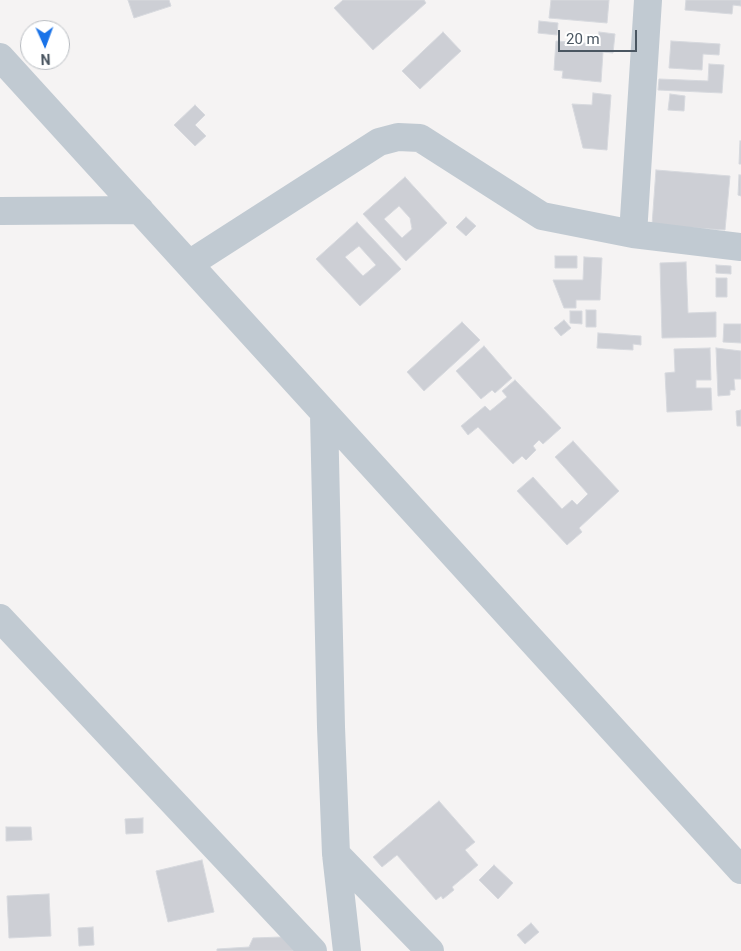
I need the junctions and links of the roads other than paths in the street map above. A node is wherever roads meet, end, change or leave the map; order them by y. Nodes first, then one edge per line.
1 (648, 0) edge
2 (0, 57) edge
3 (140, 210) junction
4 (0, 211) edge
5 (633, 234) junction
6 (741, 247) edge
7 (189, 264) junction
8 (324, 414) junction
9 (0, 618) edge
10 (336, 854) junction
11 (741, 870) edge
12 (313, 951) edge
13 (347, 951) edge
14 (430, 951) edge

1 - 5 street
2 - 3 street
3 - 4 street
3 - 7 street
5 - 6 street
5 - 7 street
7 - 8 street
8 - 10 street
8 - 11 street
9 - 12 street
10 - 13 street
10 - 14 street

